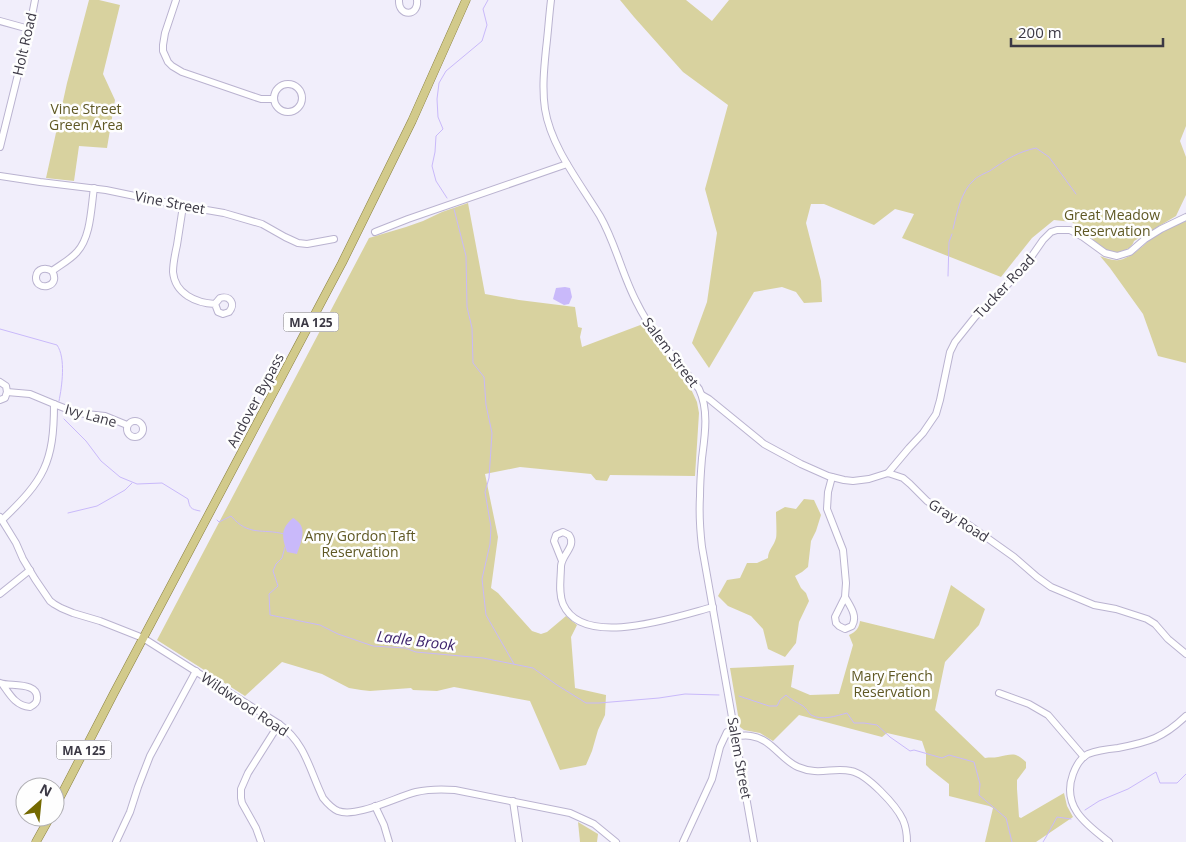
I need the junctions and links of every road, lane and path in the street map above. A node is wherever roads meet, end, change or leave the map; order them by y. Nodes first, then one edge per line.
1 (35, 0) edge
2 (176, 0) edge
3 (399, 0) edge
4 (417, 0) edge
5 (466, 0) edge
6 (551, 0) edge
7 (0, 22) edge
8 (29, 29) junction
9 (274, 99) junction
10 (0, 146) edge
11 (567, 164) junction
12 (0, 176) edge
13 (94, 188) junction
14 (183, 206) junction
15 (1186, 216) edge
16 (375, 232) dead end
17 (334, 239) dead end
18 (52, 271) dead end
19 (215, 304) dead end
20 (0, 382) edge
21 (8, 392) junction
22 (702, 395) junction
23 (0, 400) edge
24 (54, 404) junction
25 (127, 425) dead end
26 (888, 474) junction
27 (832, 478) junction
28 (1, 519) edge
29 (562, 560) dead end
30 (30, 570) junction
31 (0, 594) edge
32 (845, 597) junction
33 (713, 607) junction
34 (143, 638) junction
35 (1186, 654) edge
36 (196, 671) junction
37 (2, 684) edge
38 (999, 693) dead end
39 (1186, 716) edge
40 (278, 724) junction
41 (736, 734) junction
42 (1084, 757) junction
43 (65, 788) edge
44 (513, 801) junction
45 (376, 806) junction
46 (44, 827) edge
47 (36, 842) edge
48 (116, 842) edge
49 (261, 842) edge
50 (389, 842) edge
51 (519, 842) edge
52 (616, 842) edge
53 (683, 842) edge
54 (754, 842) edge
55 (907, 842) edge
56 (1109, 842) edge

1 - 8 street, Holt Road
2 - 9 street
3 - 4 street
5 - 34 main road, Andover Bypass / MA 125
6 - 11 street, Salem Street
7 - 8 street
8 - 10 street, Holt Road
9 - 9 street
11 - 16 street
11 - 22 street, Salem Street
12 - 13 street, Vine Street
13 - 14 street, Vine Street
13 - 18 street
14 - 17 street, Vine Street
14 - 19 street
15 - 26 street, Tucker Road
20 - 21 street
21 - 23 street
21 - 24 street, Ivy Lane
22 - 27 street
22 - 33 street, Salem Street
24 - 25 street, Ivy Lane
24 - 28 street, Ivy Lane
26 - 27 street
26 - 35 street, Gray Road
27 - 32 street
28 - 30 street, Wildwood Road
29 - 33 street
30 - 31 street
30 - 34 street, Wildwood Road
32 - 32 street
33 - 41 street, Salem Street
34 - 36 street, Wildwood Road
34 - 43 main road, Andover Bypass / MA 125
36 - 40 street, Wildwood Road
36 - 48 street
37 - 37 street
38 - 42 street
39 - 42 street
40 - 45 street, Wildwood Road
40 - 49 street
41 - 53 street
41 - 54 street, Salem Street
41 - 55 street
42 - 56 street
44 - 45 street, Wildwood Road
44 - 51 street
44 - 52 street, Wildwood Road
45 - 50 street
46 - 47 main road

